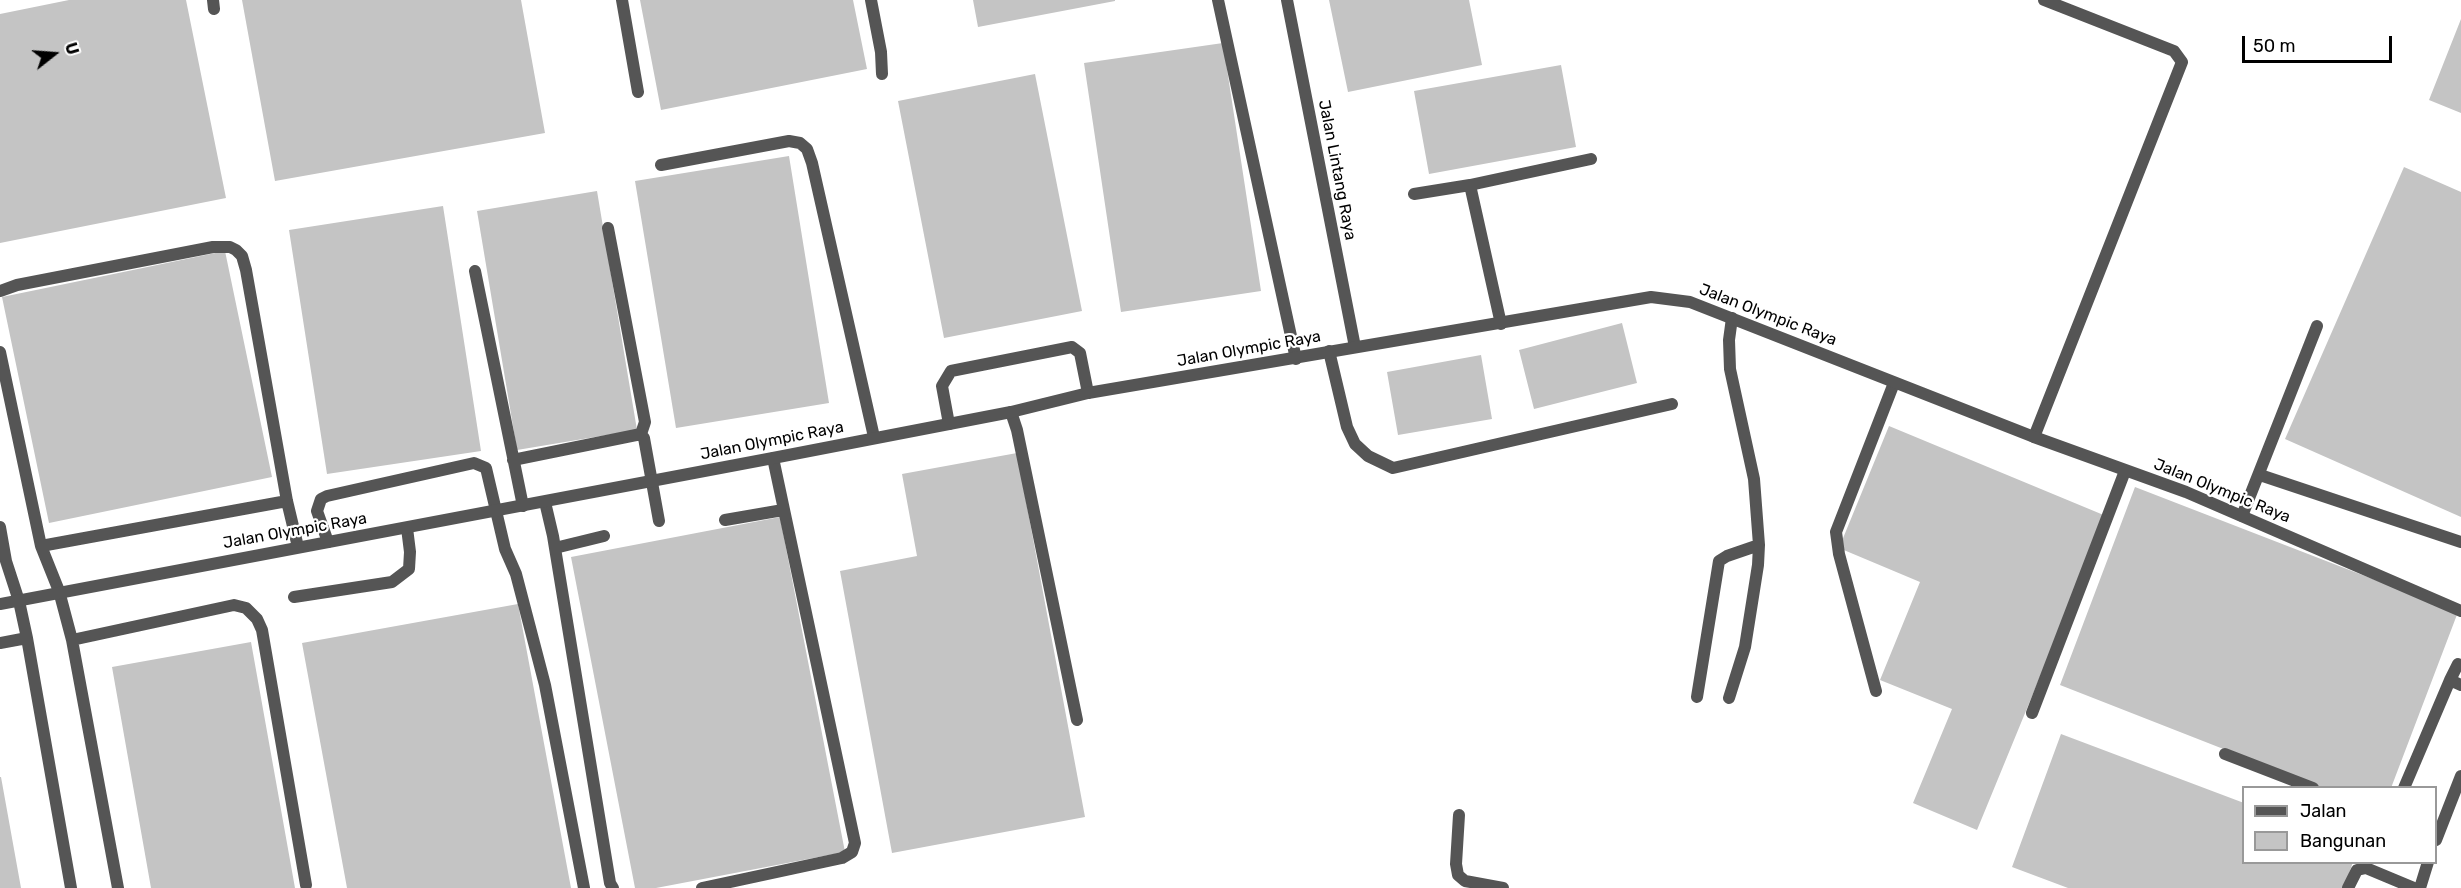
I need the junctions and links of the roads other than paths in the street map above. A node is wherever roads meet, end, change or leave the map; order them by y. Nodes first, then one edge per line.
1 (622, 0) edge
2 (871, 0) edge
3 (1218, 0) edge
4 (1287, 0) edge
5 (2044, 0) edge
6 (882, 74) dead end
7 (638, 92) dead end
8 (1592, 159) dead end
9 (661, 165) dead end
10 (1470, 185) junction
11 (1414, 194) dead end
12 (608, 228) dead end
13 (475, 272) dead end
14 (0, 291) edge
15 (1732, 318) junction
16 (1501, 324) junction
17 (2317, 326) dead end
18 (1355, 347) junction
19 (1329, 351) junction
20 (0, 352) edge
21 (1296, 359) junction
22 (1894, 383) junction
23 (1088, 393) junction
24 (1671, 404) dead end
25 (1011, 412) junction
26 (949, 424) junction
27 (641, 434) junction
28 (874, 437) junction
29 (2034, 437) junction
30 (773, 458) junction
31 (513, 460) junction
32 (2126, 471) junction
33 (2260, 475) junction
34 (651, 482) junction
35 (287, 501) junction
36 (545, 502) junction
37 (523, 506) junction
38 (783, 510) junction
39 (495, 512) junction
40 (2242, 516) junction
41 (725, 520) dead end
42 (659, 521) dead end
43 (0, 527) edge
44 (407, 528) junction
45 (604, 536) dead end
46 (328, 542) junction
47 (2461, 542) edge
48 (1759, 545) junction
49 (41, 546) junction
50 (298, 547) junction
51 (555, 548) junction
52 (3, 561) edge
53 (59, 591) junction
54 (294, 597) dead end
55 (19, 601) junction
56 (0, 604) edge
57 (2461, 611) edge
58 (27, 638) junction
59 (72, 640) junction
60 (0, 643) edge
61 (2458, 664) dead end
62 (2456, 682) edge
63 (1876, 691) dead end
64 (1697, 697) dead end
65 (1730, 698) dead end
66 (2032, 713) dead end
67 (1077, 720) dead end
68 (2225, 754) dead end
69 (2461, 776) edge
70 (2308, 786) edge
71 (2405, 786) edge
72 (1459, 815) dead end
73 (2437, 834) edge
74 (2427, 864) edge
75 (306, 885) dead end
76 (71, 888) edge
77 (118, 888) edge
78 (584, 888) edge
79 (613, 888) edge
80 (702, 888) edge
81 (1503, 888) edge
82 (2348, 888) edge
83 (2414, 888) edge
84 (2421, 888) edge

1 - 7 street
2 - 6 street
3 - 21 street
4 - 18 street, Jalan Lintang Raya
5 - 29 street
8 - 10 street
9 - 28 street
10 - 11 street
10 - 16 street
12 - 27 street
13 - 31 street
14 - 35 street
15 - 16 street, Jalan Olympic Raya
15 - 22 street, Jalan Olympic Raya
15 - 48 street
16 - 18 street, Jalan Olympic Raya
17 - 33 street
18 - 19 street, Jalan Olympic Raya
19 - 21 street, Jalan Olympic Raya
19 - 24 street
20 - 49 street
21 - 23 street, Jalan Olympic Raya
22 - 29 street, Jalan Olympic Raya
22 - 63 street
23 - 25 street, Jalan Olympic Raya
23 - 26 street
25 - 26 street, Jalan Olympic Raya
25 - 67 street
26 - 28 street, Jalan Olympic Raya
27 - 31 street
27 - 34 street
28 - 30 street, Jalan Olympic Raya
29 - 32 street, Jalan Olympic Raya
30 - 34 street, Jalan Olympic Raya
30 - 38 street
31 - 37 street
32 - 40 street, Jalan Olympic Raya
32 - 66 street
33 - 40 street
33 - 47 street
34 - 36 street, Jalan Olympic Raya
34 - 42 street
35 - 49 street
35 - 50 street
36 - 37 street, Jalan Olympic Raya
36 - 51 street
37 - 39 street, Jalan Olympic Raya
38 - 41 street
38 - 80 street
39 - 44 street, Jalan Olympic Raya
39 - 46 street
39 - 78 street
40 - 57 street, Jalan Olympic Raya
43 - 52 street
44 - 46 street, Jalan Olympic Raya
44 - 54 street
45 - 51 street
46 - 50 street, Jalan Olympic Raya
48 - 64 street
48 - 65 street
49 - 53 street
50 - 53 street, Jalan Olympic Raya
51 - 79 street
52 - 55 street
53 - 55 street, Jalan Olympic Raya
53 - 59 street
55 - 56 street, Jalan Olympic Raya
55 - 58 street
58 - 60 street
58 - 76 street
59 - 75 street
59 - 77 street
61 - 62 street
62 - 71 street
68 - 70 street
69 - 73 street
72 - 81 street
74 - 84 street
82 - 83 street

